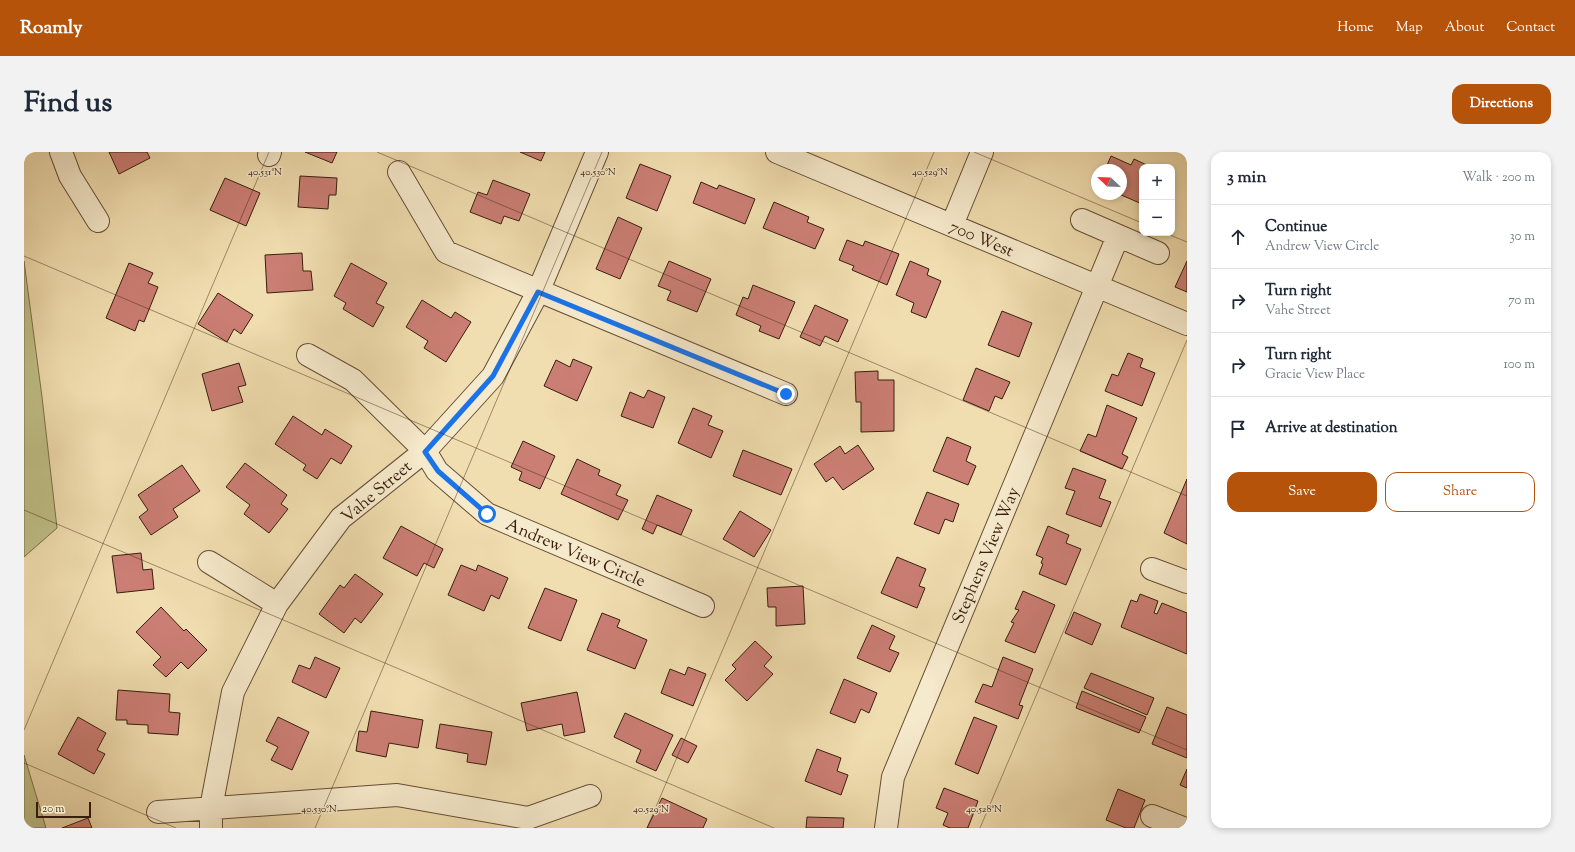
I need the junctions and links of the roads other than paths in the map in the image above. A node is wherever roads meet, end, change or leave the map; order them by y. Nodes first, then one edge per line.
1 (61, 152) edge
2 (597, 152) edge
3 (777, 152) edge
4 (982, 152) edge
5 (399, 172) dead end
6 (1082, 220) dead end
7 (98, 221) dead end
8 (952, 225) junction
9 (1118, 236) junction
10 (1158, 253) dead end
11 (1096, 286) junction
12 (538, 292) junction
13 (1187, 324) edge
14 (308, 356) dead end
15 (786, 394) dead end
16 (425, 452) junction
17 (208, 562) dead end
18 (1152, 568) dead end
19 (1187, 582) edge
20 (277, 604) junction
21 (703, 606) dead end
22 (590, 796) dead end
23 (158, 812) dead end
24 (1152, 816) dead end
25 (211, 818) edge
26 (886, 828) edge
27 (1183, 828) edge

1 - 7 street
2 - 12 street, Vahe Street
3 - 8 street, 700 West
4 - 8 street
5 - 12 street
6 - 9 street
8 - 11 street, 700 West
9 - 10 street
9 - 11 street, Stephens View Way
11 - 13 street, 700 West
11 - 26 street, Stephens View Way
12 - 15 street
12 - 16 street, Vahe Street
14 - 16 street, Andrew View Circle
16 - 20 street, Vahe Street
16 - 21 street, Andrew View Circle
17 - 20 street
18 - 19 street
20 - 25 street, Vahe Street
22 - 25 street
23 - 25 street
24 - 27 street

